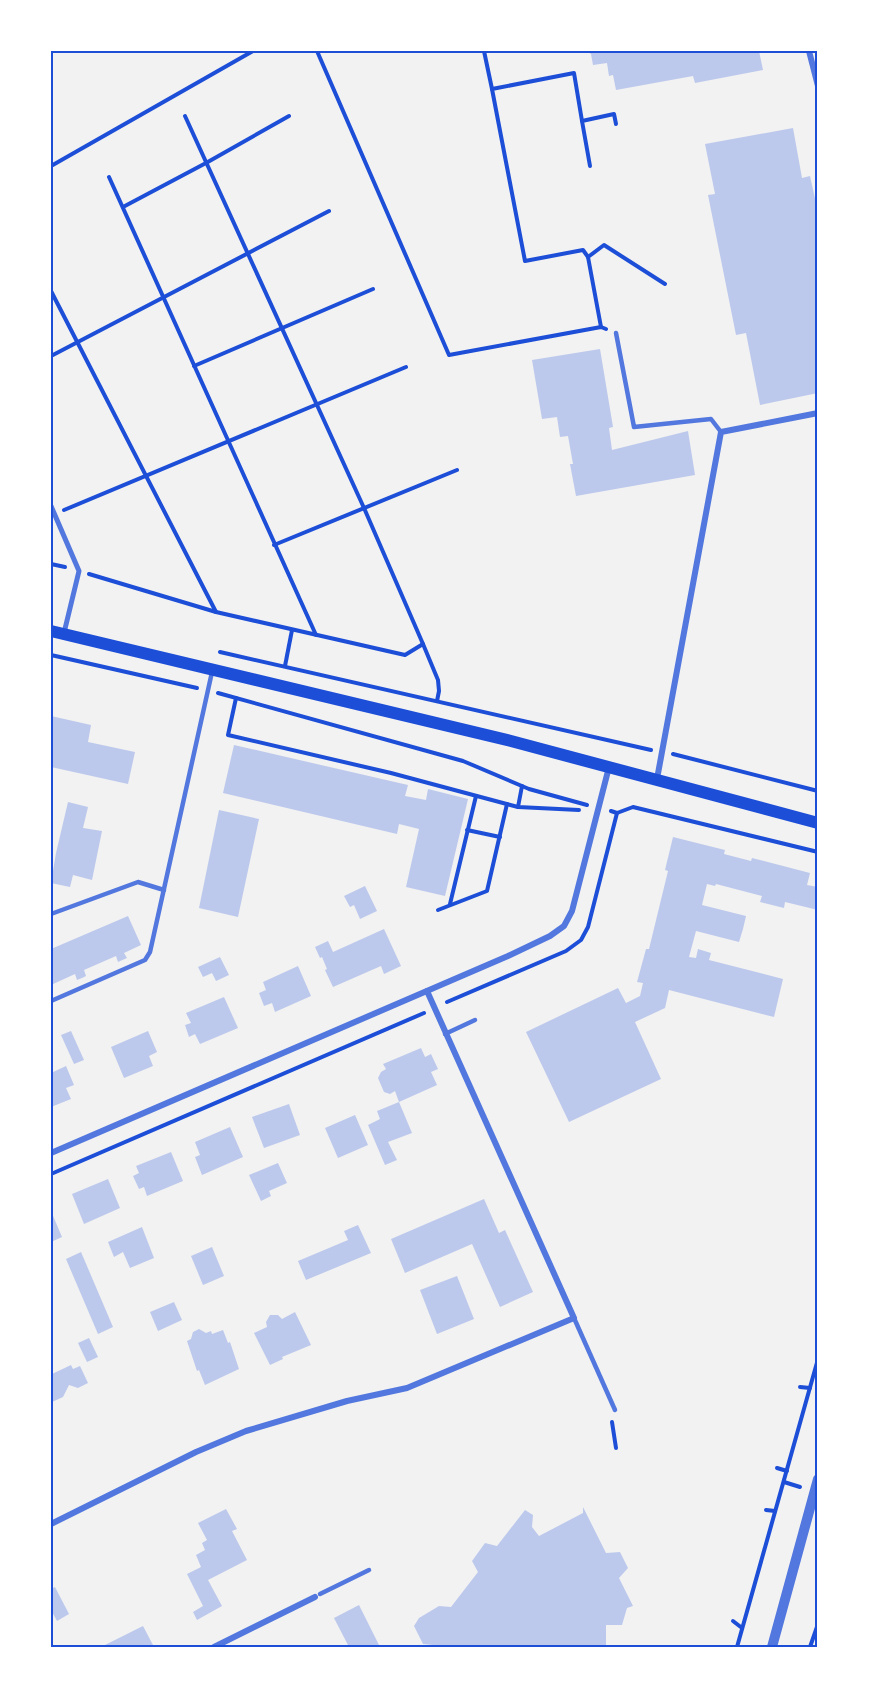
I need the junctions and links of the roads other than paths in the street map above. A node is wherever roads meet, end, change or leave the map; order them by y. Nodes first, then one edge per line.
1 (809, 51) edge
2 (818, 86) edge
3 (616, 333) road end
4 (818, 413) edge
5 (721, 432) junction
6 (51, 506) edge
7 (51, 631) edge
8 (64, 633) junction
9 (213, 669) junction
10 (609, 768) junction
11 (656, 781) junction
12 (818, 823) edge
13 (164, 890) junction
14 (51, 914) edge
15 (427, 991) junction
16 (51, 1002) edge
17 (475, 1020) dead end
18 (445, 1034) junction
19 (51, 1153) edge
20 (574, 1318) junction
21 (615, 1410) dead end
22 (818, 1479) edge
23 (51, 1524) edge
24 (369, 1570) dead end
25 (317, 1596) joint
26 (214, 1647) edge
27 (772, 1647) edge

1 - 2 street
3 - 5 lane
4 - 5 street
5 - 11 street
6 - 8 street
7 - 8 main road
8 - 9 main road
9 - 10 main road
9 - 13 lane
10 - 11 main road
10 - 15 street
11 - 12 main road
13 - 14 lane
13 - 16 lane
15 - 18 street
15 - 19 street
17 - 18 lane
18 - 20 street
20 - 21 lane
20 - 23 street
22 - 27 street
24 - 25 lane
25 - 26 street

